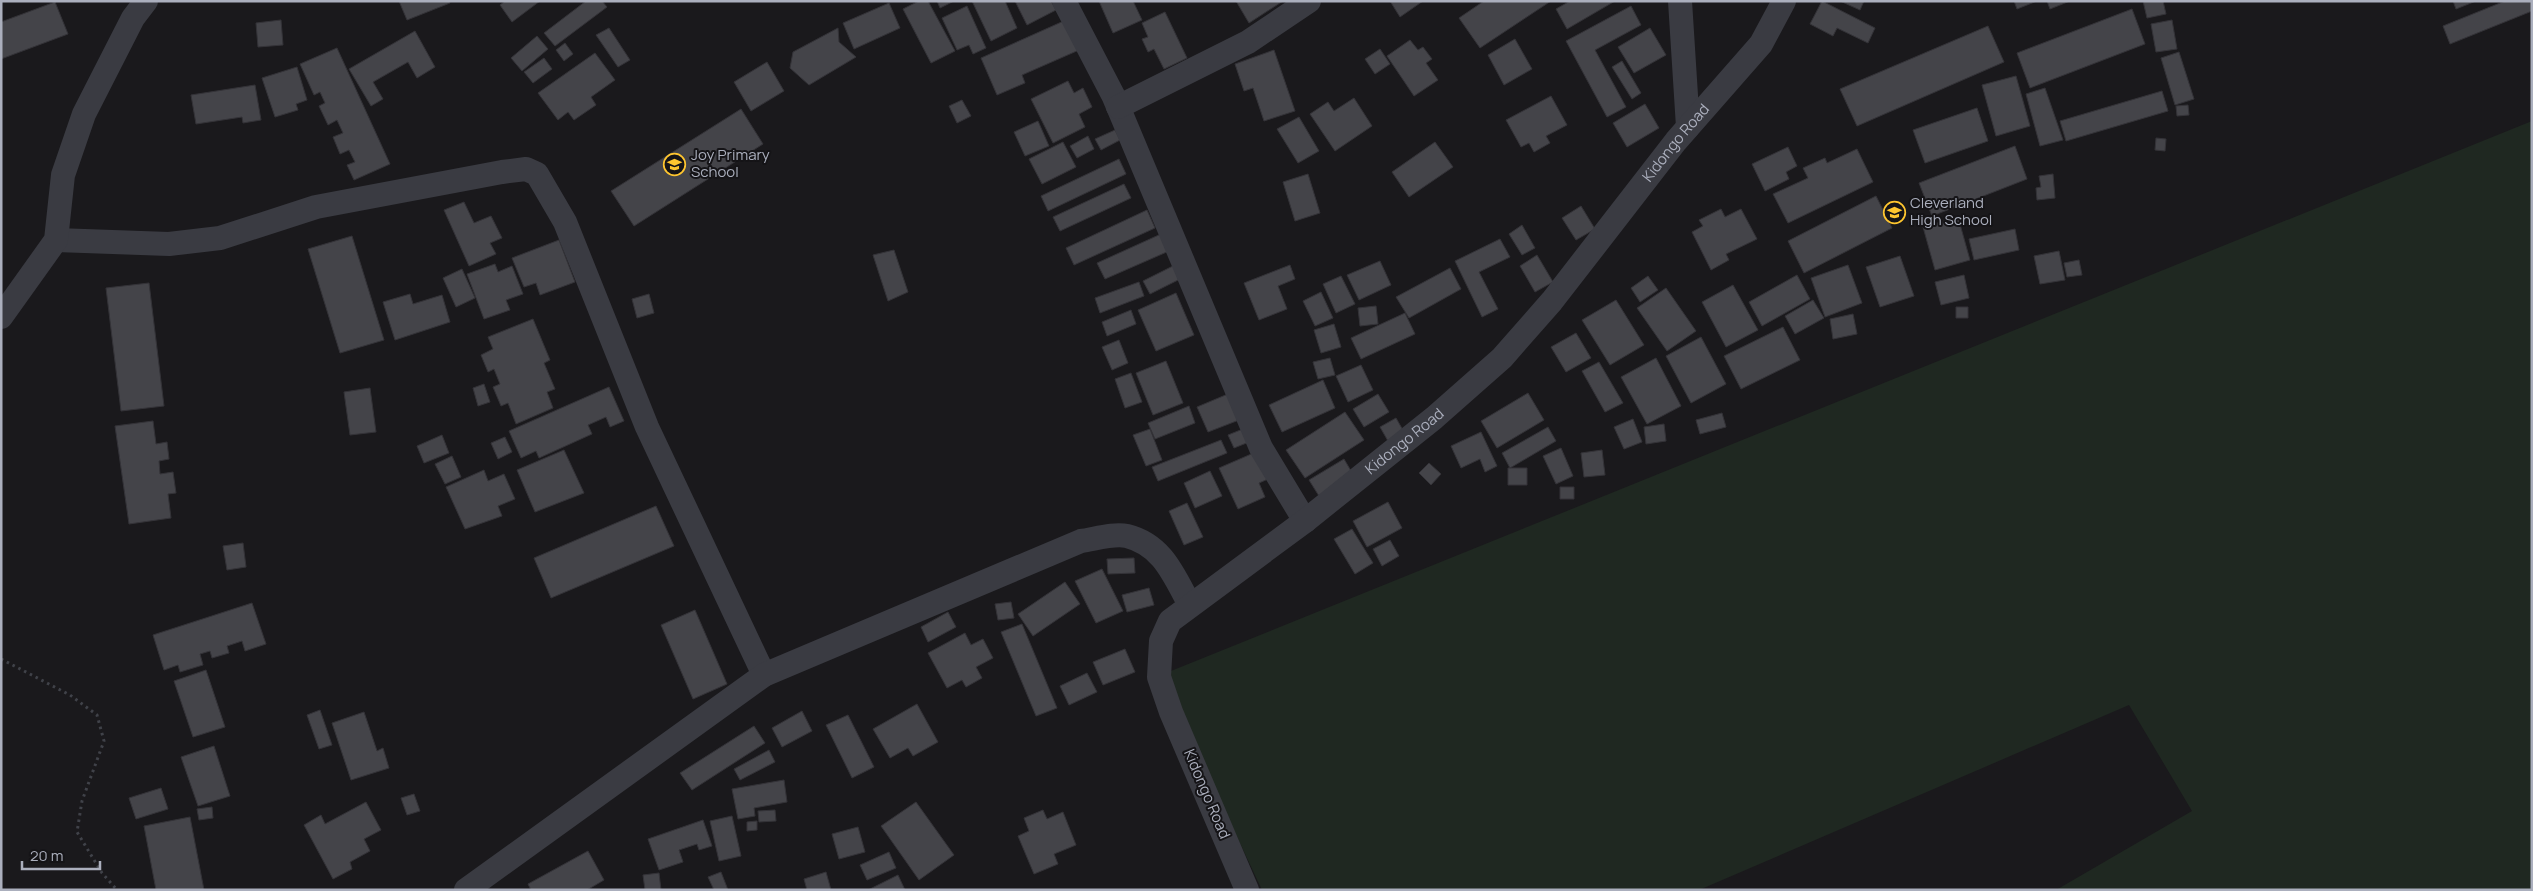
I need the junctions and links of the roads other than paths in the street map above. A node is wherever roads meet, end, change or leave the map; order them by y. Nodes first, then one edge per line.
1 (146, 1) edge
2 (1064, 1) edge
3 (1309, 1) edge
4 (1680, 1) edge
5 (1784, 1) edge
6 (1118, 107) junction
7 (1688, 127) junction
8 (56, 240) junction
9 (1, 317) edge
10 (1305, 521) junction
11 (1190, 605) junction
12 (764, 675) junction
13 (466, 890) edge
14 (1247, 890) edge

1 - 8 street
2 - 6 street
3 - 6 street
4 - 7 street
5 - 7 street, Kidongo Road
6 - 10 street
7 - 10 street, Kidongo Road
8 - 9 street
8 - 12 street
10 - 11 street, Kidongo Road
11 - 12 street
11 - 14 street, Kidongo Road
12 - 13 street

